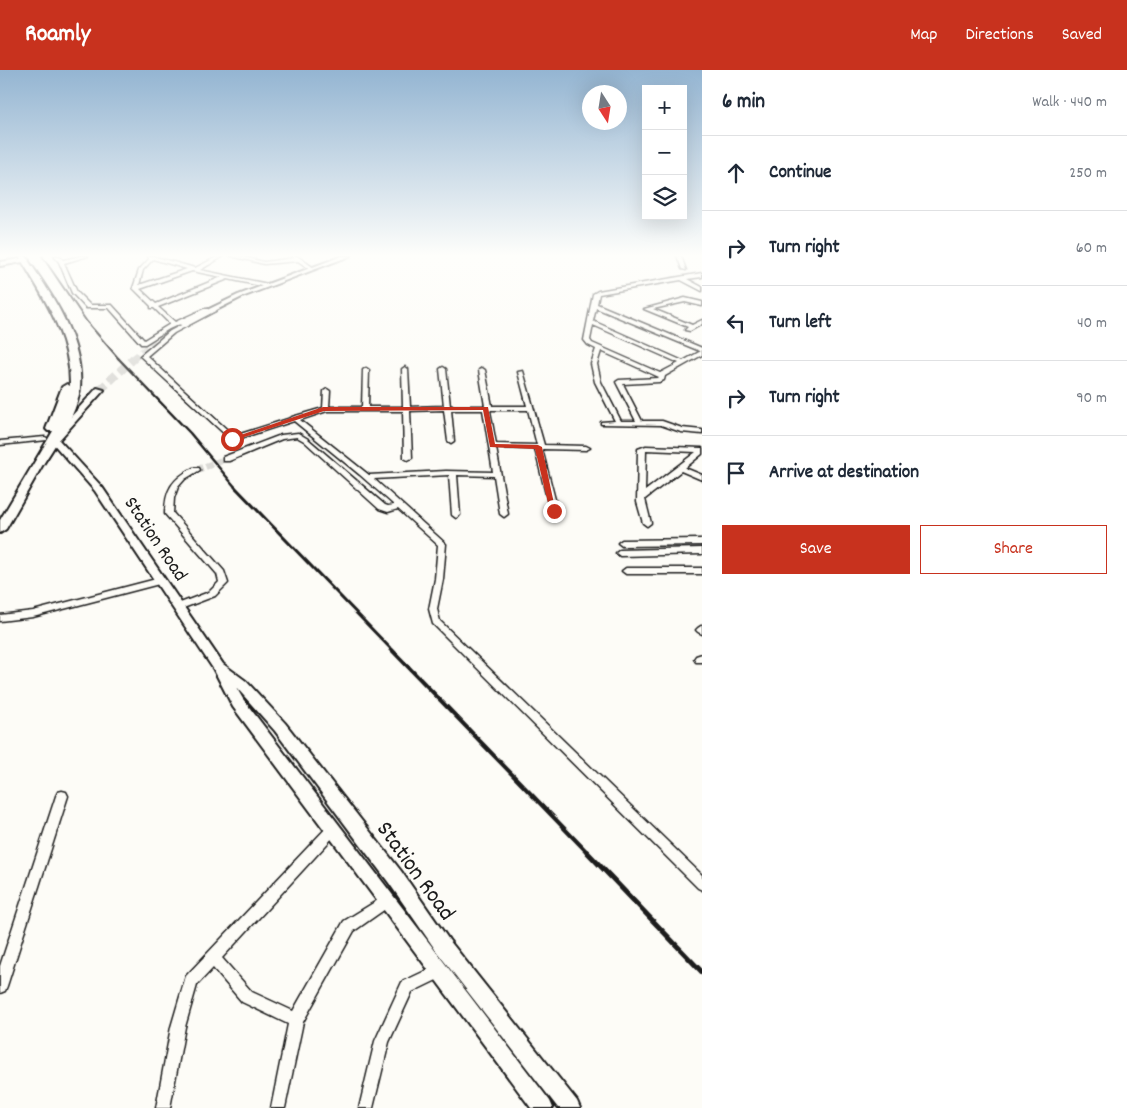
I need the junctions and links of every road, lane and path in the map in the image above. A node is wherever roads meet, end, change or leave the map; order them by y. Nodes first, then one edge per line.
1 (45, 304) edge
2 (86, 304) edge
3 (157, 304) edge
4 (222, 304) edge
5 (222, 304) edge
6 (223, 304) edge
7 (667, 304) edge
8 (594, 305) joint
9 (153, 306) joint
10 (590, 322) junction
11 (702, 322) edge
12 (174, 324) junction
13 (182, 324) tunnel mouth
14 (692, 327) junction
15 (685, 331) dead end
16 (599, 348) junction
17 (702, 352) edge
18 (684, 363) junction
19 (405, 369) dead end
20 (443, 369) dead end
21 (366, 370) dead end
22 (482, 370) dead end
23 (521, 372) dead end
24 (662, 375) junction
25 (100, 390) tunnel mouth
26 (326, 391) dead end
27 (365, 408) junction
28 (406, 408) junction
29 (447, 408) junction
30 (531, 408) junction
31 (326, 409) junction
32 (488, 409) junction
33 (294, 418) junction
34 (603, 423) dead end
35 (619, 423) junction
36 (640, 423) junction
37 (702, 432) edge
38 (49, 440) junction
39 (450, 441) dead end
40 (0, 442) edge
41 (492, 446) junction
42 (540, 447) junction
43 (586, 448) dead end
44 (702, 451) edge
45 (408, 458) dead end
46 (226, 459) tunnel mouth
47 (680, 468) junction
48 (196, 470) tunnel mouth
49 (453, 473) junction
50 (496, 474) junction
51 (368, 477) junction
52 (702, 478) edge
53 (641, 498) junction
54 (400, 506) junction
55 (554, 511) dead end
56 (504, 514) dead end
57 (0, 515) edge
58 (456, 515) dead end
59 (647, 524) dead end
60 (0, 529) edge
61 (702, 542) edge
62 (622, 543) dead end
63 (702, 551) edge
64 (620, 553) dead end
65 (626, 571) dead end
66 (702, 571) edge
67 (160, 581) junction
68 (178, 607) junction
69 (0, 618) edge
70 (218, 667) junction
71 (62, 796) dead end
72 (333, 828) junction
73 (702, 884) edge
74 (387, 901) junction
75 (213, 958) junction
76 (440, 971) junction
77 (0, 986) edge
78 (296, 1020) junction
79 (163, 1108) edge
80 (278, 1108) edge
81 (366, 1108) edge
82 (543, 1108) edge
83 (570, 1108) edge

1 - 38 main road
2 - 12 street
3 - 9 street
4 - 12 street
5 - 13 main road
6 - 33 street
7 - 14 street
8 - 10 street
8 - 17 street
9 - 12 street
10 - 16 street
10 - 18 street
11 - 14 street
14 - 15 street
16 - 24 street
16 - 35 street
17 - 18 street
18 - 24 street
19 - 28 street
20 - 29 street
21 - 27 street
22 - 32 street
23 - 30 street
24 - 36 street
25 - 38 main road
26 - 31 street
27 - 28 street
27 - 31 street
28 - 29 street
28 - 45 street
29 - 32 street
29 - 39 street
30 - 32 street
30 - 42 street
31 - 33 street
32 - 41 street
33 - 51 street
34 - 35 street
35 - 36 street
36 - 37 street
38 - 40 street
38 - 57 main road
38 - 60 main road
38 - 67 main road, Station Road
41 - 42 street
41 - 50 street
42 - 43 street
42 - 55 street
44 - 47 street
44 - 53 street
46 - 54 street
47 - 52 street
47 - 53 street
48 - 68 street
49 - 50 street
49 - 51 street
49 - 58 street
50 - 56 street
51 - 54 street
53 - 59 street
54 - 73 street
61 - 62 street
63 - 64 street
65 - 66 street
67 - 68 main road, Station Road
67 - 69 street
68 - 70 main road, Station Road
70 - 72 main road, Station Road
70 - 83 main road, Station Road
71 - 77 street
72 - 74 main road, Station Road
72 - 75 street
74 - 76 main road, Station Road
74 - 78 street
75 - 78 street
75 - 79 street
76 - 81 street
76 - 82 main road, Station Road
78 - 80 street

